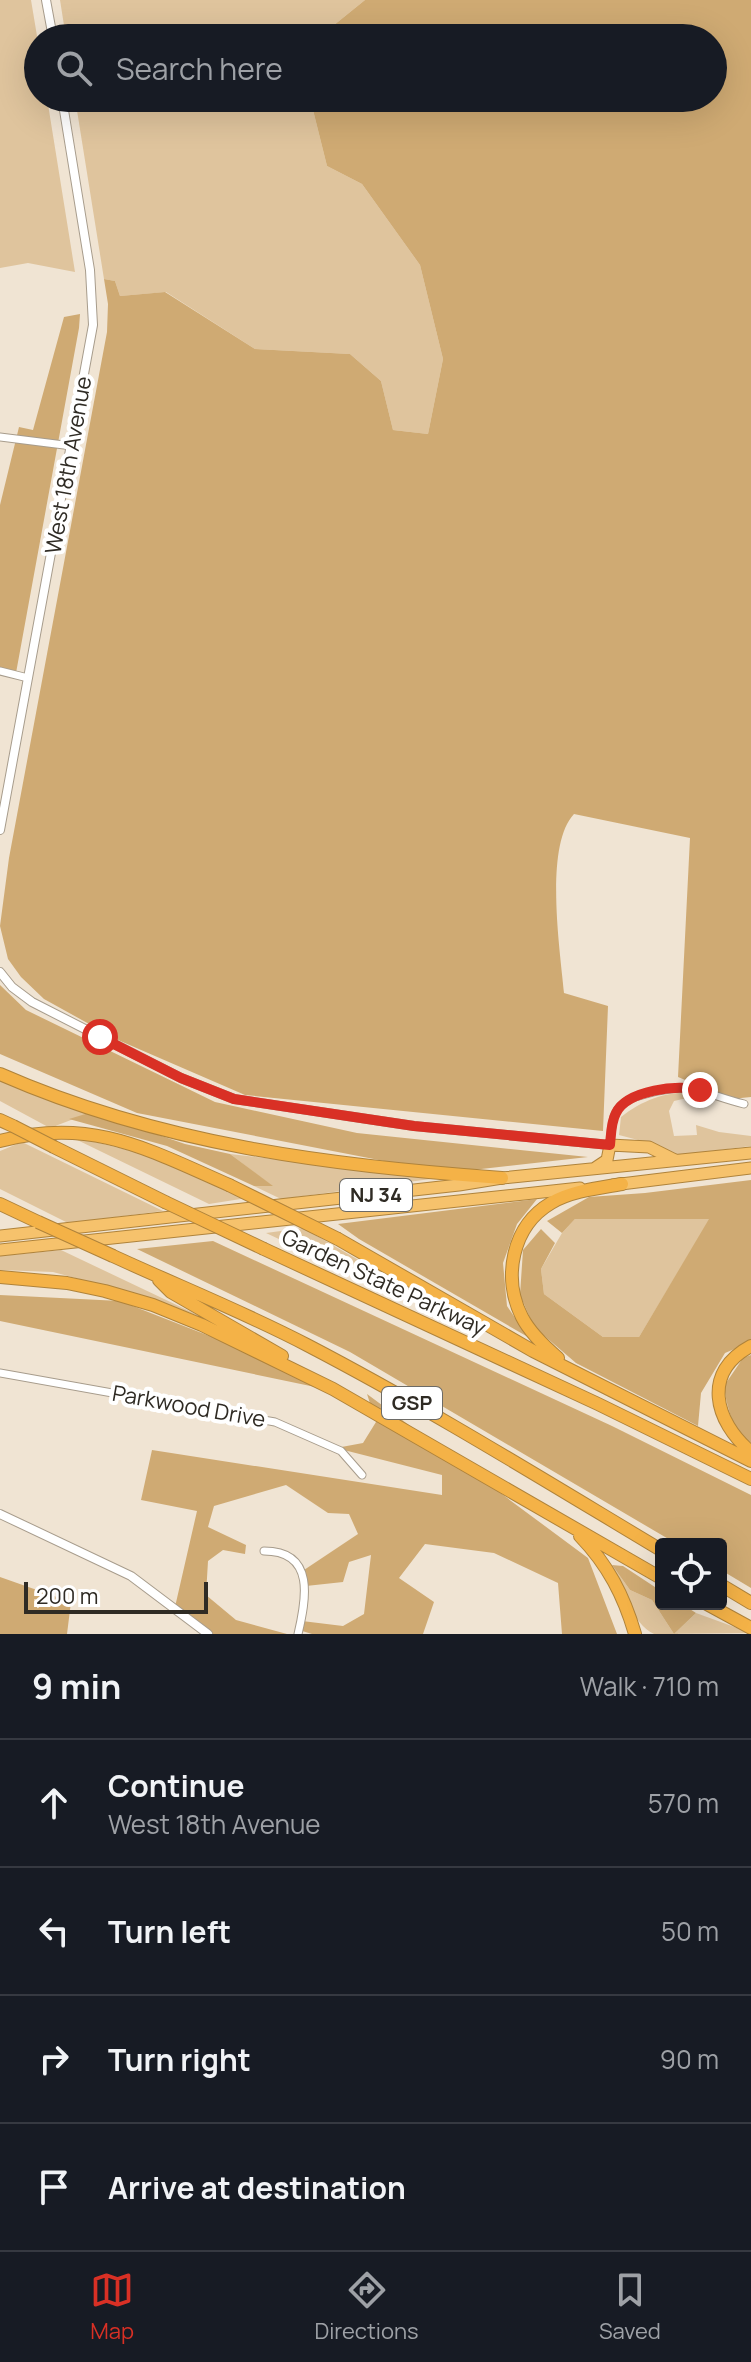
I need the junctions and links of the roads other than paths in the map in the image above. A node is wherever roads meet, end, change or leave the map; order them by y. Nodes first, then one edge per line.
1 (46, 0) edge
2 (50, 24) edge
3 (64, 112) edge
4 (0, 437) edge
5 (72, 446) junction
6 (0, 671) edge
7 (28, 678) junction
8 (0, 830) edge
9 (0, 972) edge
10 (0, 1074) edge
11 (744, 1104) dead end
12 (0, 1120) edge
13 (0, 1141) edge
14 (610, 1145) junction
15 (751, 1153) edge
16 (676, 1161) junction
17 (751, 1168) edge
18 (595, 1169) junction
19 (502, 1178) junction
20 (622, 1184) junction
21 (0, 1204) edge
22 (0, 1236) edge
23 (0, 1250) edge
24 (154, 1274) junction
25 (0, 1277) edge
26 (751, 1346) edge
27 (573, 1370) junction
28 (0, 1373) edge
29 (333, 1389) junction
30 (751, 1452) edge
31 (751, 1461) edge
32 (362, 1475) dead end
33 (751, 1479) edge
34 (0, 1514) edge
35 (569, 1525) junction
36 (655, 1546) edge
37 (264, 1551) dead end
38 (655, 1575) edge
39 (727, 1589) edge
40 (751, 1603) edge
41 (718, 1610) edge
42 (630, 1614) junction
43 (751, 1628) edge
44 (208, 1634) edge
45 (298, 1634) edge
46 (635, 1634) edge
47 (644, 1634) edge

1 - 2 street
3 - 5 street, West 18th Avenue
4 - 5 street
5 - 7 street, West 18th Avenue
6 - 7 street
7 - 8 street, West 18th Avenue
9 - 14 street
10 - 19 highway
11 - 14 street
12 - 33 highway, Garden State Parkway, bridge
13 - 27 highway, bridge
14 - 16 highway
14 - 18 highway
15 - 16 highway, NJ 34
16 - 18 highway, NJ 34
17 - 20 highway, NJ 34
18 - 19 highway, NJ 34
19 - 22 highway, NJ 34
20 - 23 highway, NJ 34
20 - 27 highway
21 - 24 highway, GSP, bridge
24 - 29 highway
24 - 36 highway, GSP
25 - 29 highway
26 - 30 highway
27 - 31 highway
28 - 32 street, Parkwood Drive
29 - 35 highway
34 - 44 street
35 - 38 highway
35 - 42 highway
37 - 45 street
39 - 40 highway
41 - 43 highway
42 - 46 highway
42 - 47 highway

